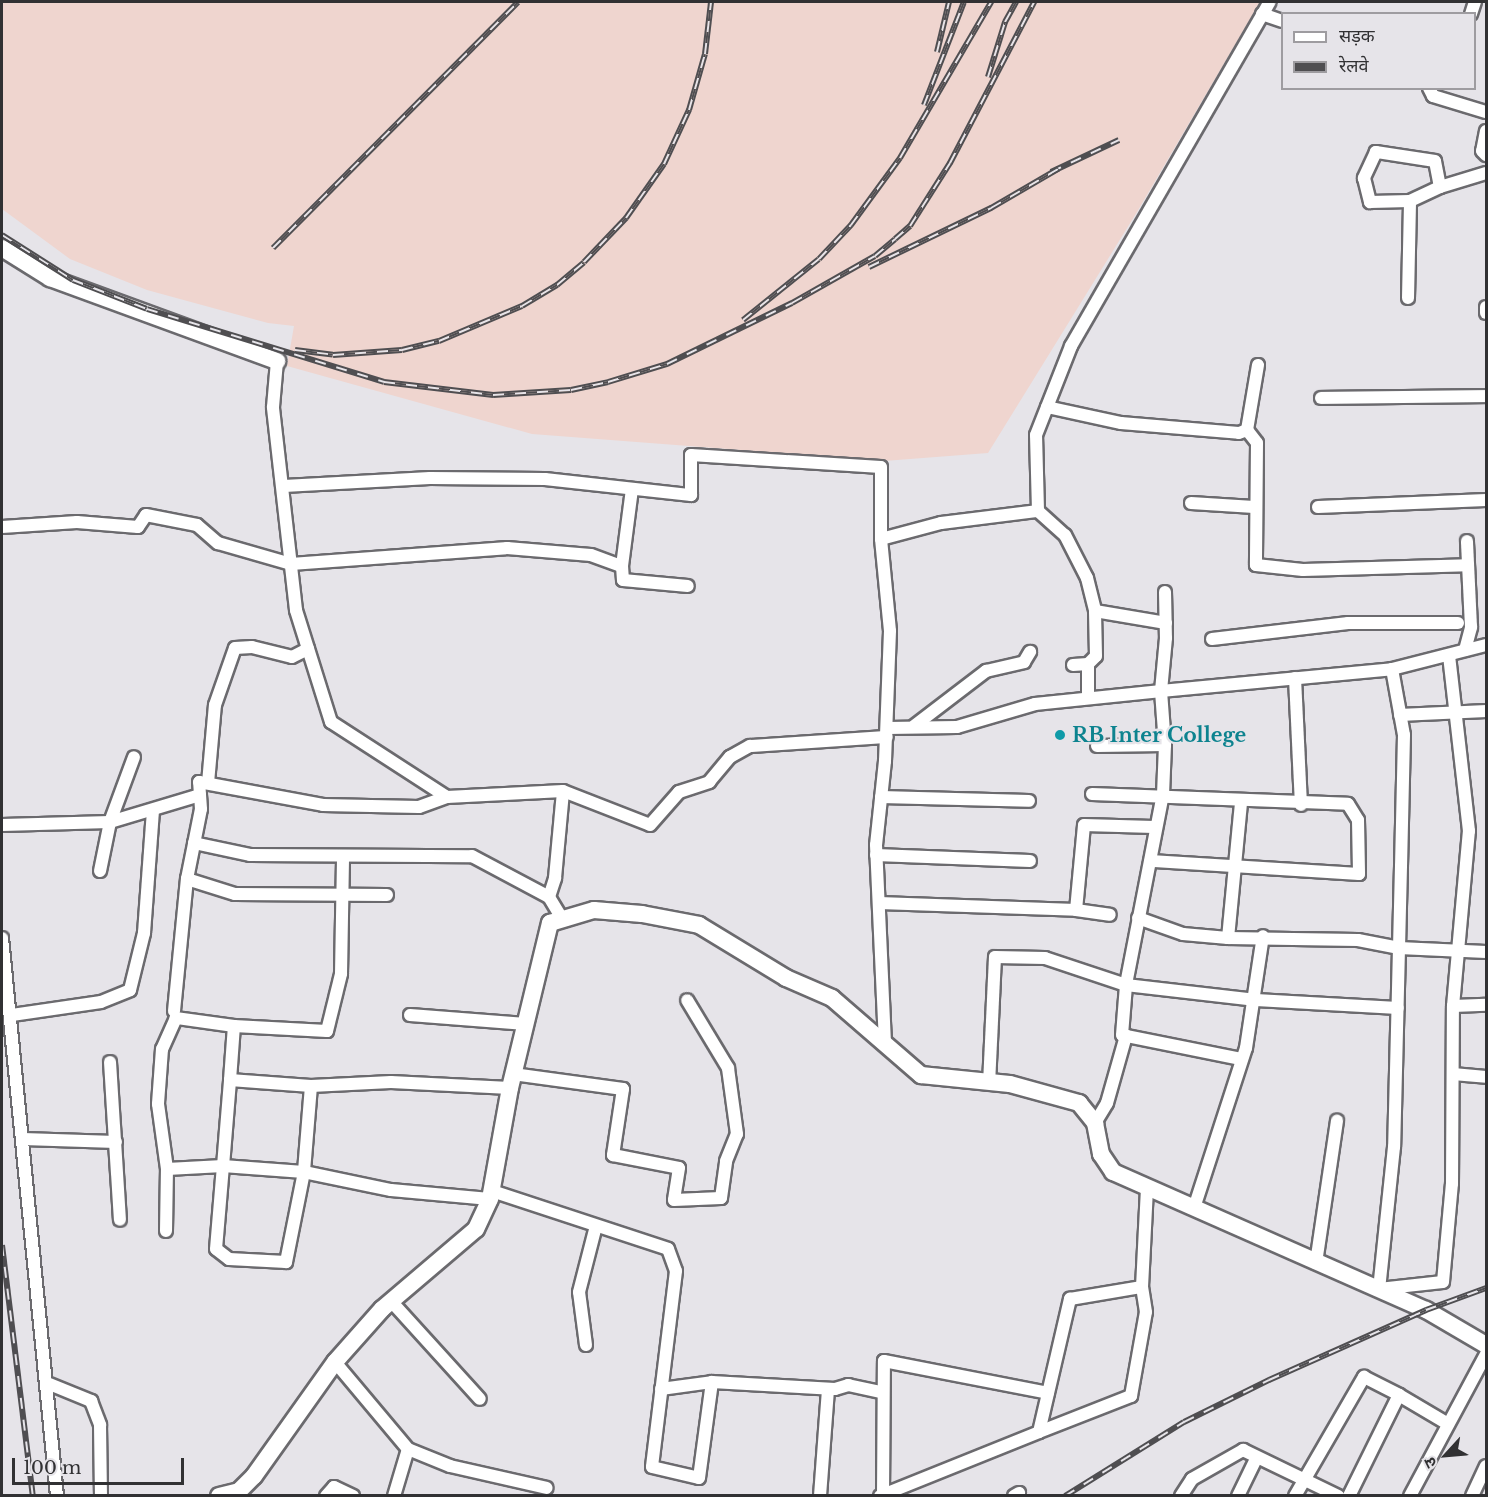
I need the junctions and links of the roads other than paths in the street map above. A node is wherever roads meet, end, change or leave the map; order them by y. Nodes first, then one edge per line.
1 (1270, 2) edge
2 (1262, 14) junction
3 (1281, 21) edge
4 (1430, 90) edge
5 (1486, 112) edge
6 (1486, 130) edge
7 (1486, 155) edge
8 (1486, 173) edge
9 (1440, 187) junction
10 (1410, 201) junction
11 (2, 248) edge
12 (1408, 298) dead end
13 (1486, 307) edge
14 (1486, 313) edge
15 (278, 361) joint
16 (1258, 365) dead end
17 (1486, 396) edge
18 (1321, 398) dead end
19 (1047, 407) junction
20 (1247, 430) junction
21 (284, 486) junction
22 (632, 489) junction
23 (1486, 500) edge
24 (1191, 503) dead end
25 (1254, 507) junction
26 (1318, 507) dead end
27 (1038, 511) junction
28 (2, 527) edge
29 (881, 539) junction
30 (1467, 541) dead end
31 (291, 564) junction
32 (1467, 565) junction
33 (622, 566) junction
34 (688, 586) dead end
35 (1164, 592) dead end
36 (1095, 611) junction
37 (1166, 623) junction
38 (1458, 623) dead end
39 (1212, 639) dead end
40 (1486, 645) edge
41 (308, 649) junction
42 (1465, 650) junction
43 (1029, 652) dead end
44 (1449, 654) junction
45 (1073, 664) dead end
46 (1088, 664) junction
47 (1392, 669) junction
48 (1295, 678) junction
49 (1161, 691) junction
50 (1088, 698) junction
51 (1486, 711) edge
52 (1456, 714) junction
53 (1400, 715) junction
54 (910, 728) junction
55 (887, 732) junction
56 (1165, 745) junction
57 (1097, 747) dead end
58 (134, 757) dead end
59 (208, 783) junction
60 (563, 791) junction
61 (1092, 794) dead end
62 (1163, 794) junction
63 (200, 795) junction
64 (447, 797) junction
65 (881, 797) junction
66 (1029, 801) dead end
67 (1241, 802) junction
68 (1301, 805) junction
69 (153, 811) junction
70 (110, 822) junction
71 (2, 825) edge
72 (1154, 827) junction
73 (194, 843) junction
74 (876, 855) junction
75 (343, 856) junction
76 (1030, 861) dead end
77 (1150, 861) junction
78 (1235, 867) junction
79 (100, 871) dead end
80 (187, 879) junction
81 (387, 895) dead end
82 (344, 896) junction
83 (549, 897) junction
84 (879, 903) junction
85 (1076, 910) junction
86 (1110, 915) dead end
87 (561, 917) junction
88 (1138, 918) junction
89 (1263, 936) junction
90 (2, 938) edge
91 (1228, 938) junction
92 (1399, 948) junction
93 (1458, 949) junction
94 (1486, 952) edge
95 (1126, 985) junction
96 (687, 1000) dead end
97 (1256, 1000) junction
98 (1486, 1005) edge
99 (1453, 1006) junction
100 (1398, 1008) junction
101 (174, 1011) dead end
102 (12, 1015) junction
103 (410, 1015) dead end
104 (526, 1024) junction
105 (234, 1026) junction
106 (1126, 1036) junction
107 (885, 1043) junction
108 (1241, 1059) junction
109 (110, 1062) dead end
110 (1453, 1074) junction
111 (1486, 1077) edge
112 (230, 1080) junction
113 (512, 1081) junction
114 (989, 1083) junction
115 (311, 1086) junction
116 (1337, 1121) dead end
117 (1095, 1123) junction
118 (23, 1139) junction
119 (116, 1142) junction
120 (223, 1166) junction
121 (167, 1168) junction
122 (304, 1173) junction
123 (1147, 1188) junction
124 (491, 1195) junction
125 (1194, 1208) junction
126 (120, 1220) dead end
127 (596, 1226) junction
128 (166, 1231) dead end
129 (1316, 1263) junction
130 (1142, 1287) junction
131 (1379, 1289) junction
132 (391, 1301) junction
133 (1486, 1345) edge
134 (586, 1346) dead end
135 (1486, 1354) edge
136 (336, 1362) junction
137 (712, 1382) junction
138 (46, 1383) junction
139 (662, 1389) junction
140 (828, 1389) junction
141 (882, 1392) junction
142 (1048, 1393) junction
143 (1399, 1395) junction
144 (480, 1399) dead end
145 (1448, 1424) junction
146 (1039, 1432) junction
147 (408, 1449) junction
148 (1256, 1459) junction
149 (1486, 1466) edge
150 (1304, 1480) junction
151 (547, 1488) dead end
152 (881, 1495) edge
153 (57, 1496) edge
154 (101, 1496) edge
155 (219, 1496) edge
156 (326, 1496) edge
157 (353, 1496) edge
158 (394, 1496) edge
159 (820, 1496) edge
160 (1181, 1496) edge
161 (1238, 1496) edge
162 (1295, 1496) edge
163 (1338, 1496) edge
164 (1349, 1496) edge
165 (1410, 1496) edge
166 (1472, 1496) edge

1 - 2 street
2 - 3 street
2 - 19 street
4 - 5 street
6 - 7 street
8 - 9 street
9 - 10 street
9 - 10 street
10 - 12 street
11 - 15 street
13 - 14 street
15 - 21 street
16 - 20 street
17 - 18 street
19 - 20 street
19 - 27 street
20 - 25 street
21 - 22 street
21 - 31 street
22 - 29 street
22 - 33 street
23 - 26 street
24 - 25 street
25 - 32 street
27 - 29 street
27 - 36 street
28 - 31 street
29 - 55 street
30 - 32 street
31 - 33 street
31 - 41 street
32 - 42 street
33 - 34 street
35 - 37 street
36 - 37 street
36 - 46 street
37 - 49 street
38 - 39 street
40 - 42 street
41 - 59 street
41 - 64 street
42 - 44 street
43 - 54 street
44 - 47 street
44 - 52 street
45 - 46 street
46 - 50 street
47 - 48 street
47 - 53 street
48 - 49 street
48 - 68 street
49 - 50 street
49 - 56 street
50 - 54 street
51 - 52 street
52 - 53 street
52 - 93 street
53 - 92 street
54 - 55 street
55 - 60 street
55 - 65 street
56 - 57 street
56 - 62 street
58 - 70 street
59 - 63 street
59 - 64 street
60 - 64 street
60 - 83 street
61 - 62 street
62 - 67 street
62 - 72 street
63 - 69 street
63 - 73 street
65 - 66 street
65 - 74 street
67 - 68 street
67 - 78 street
68 - 78 street
69 - 70 street
69 - 102 street
70 - 71 street
70 - 79 street
72 - 77 street
72 - 85 street
73 - 75 street
73 - 80 street
74 - 76 street
74 - 84 street
75 - 82 street
75 - 83 street
77 - 78 street
77 - 88 street
78 - 91 street
80 - 82 street
80 - 101 street
81 - 82 street
82 - 105 street
83 - 87 street
84 - 85 street
84 - 107 street
85 - 86 street
87 - 104 street
87 - 107 street
88 - 91 street
88 - 95 street
89 - 91 street
89 - 92 street
89 - 97 street
90 - 102 street
92 - 93 street
92 - 100 street
93 - 94 street
93 - 99 street
95 - 97 street
95 - 106 street
95 - 114 street
96 - 113 street
97 - 100 street
97 - 108 street
98 - 99 street
99 - 110 street
100 - 131 street
102 - 118 street
103 - 104 street
104 - 113 street
105 - 112 street
105 - 121 street
106 - 108 street
106 - 117 street
107 - 114 street
108 - 125 street
109 - 119 street
110 - 111 street
110 - 131 street
112 - 115 street
112 - 120 street
113 - 115 street
113 - 124 street
114 - 117 street
115 - 122 street
116 - 129 street
117 - 123 street
118 - 119 street
118 - 138 street
119 - 126 street
120 - 121 street
120 - 122 street
120 - 122 street
121 - 128 street
122 - 124 street
123 - 125 street
123 - 130 street
124 - 127 street
124 - 132 street
125 - 129 street
127 - 134 street
127 - 139 street
129 - 131 street
130 - 142 street
130 - 146 street
131 - 133 street
132 - 136 street
132 - 144 street
135 - 145 street
136 - 147 street
136 - 155 street
137 - 139 street
137 - 139 street
137 - 140 street
138 - 153 street
138 - 154 street
140 - 141 street
140 - 159 street
141 - 142 street
141 - 152 street
142 - 146 street
143 - 145 street
143 - 150 street
143 - 164 street
145 - 165 street
146 - 152 street
147 - 151 street
147 - 158 street
148 - 150 street
148 - 160 street
148 - 161 street
149 - 166 street
150 - 162 street
150 - 163 street
156 - 157 street

